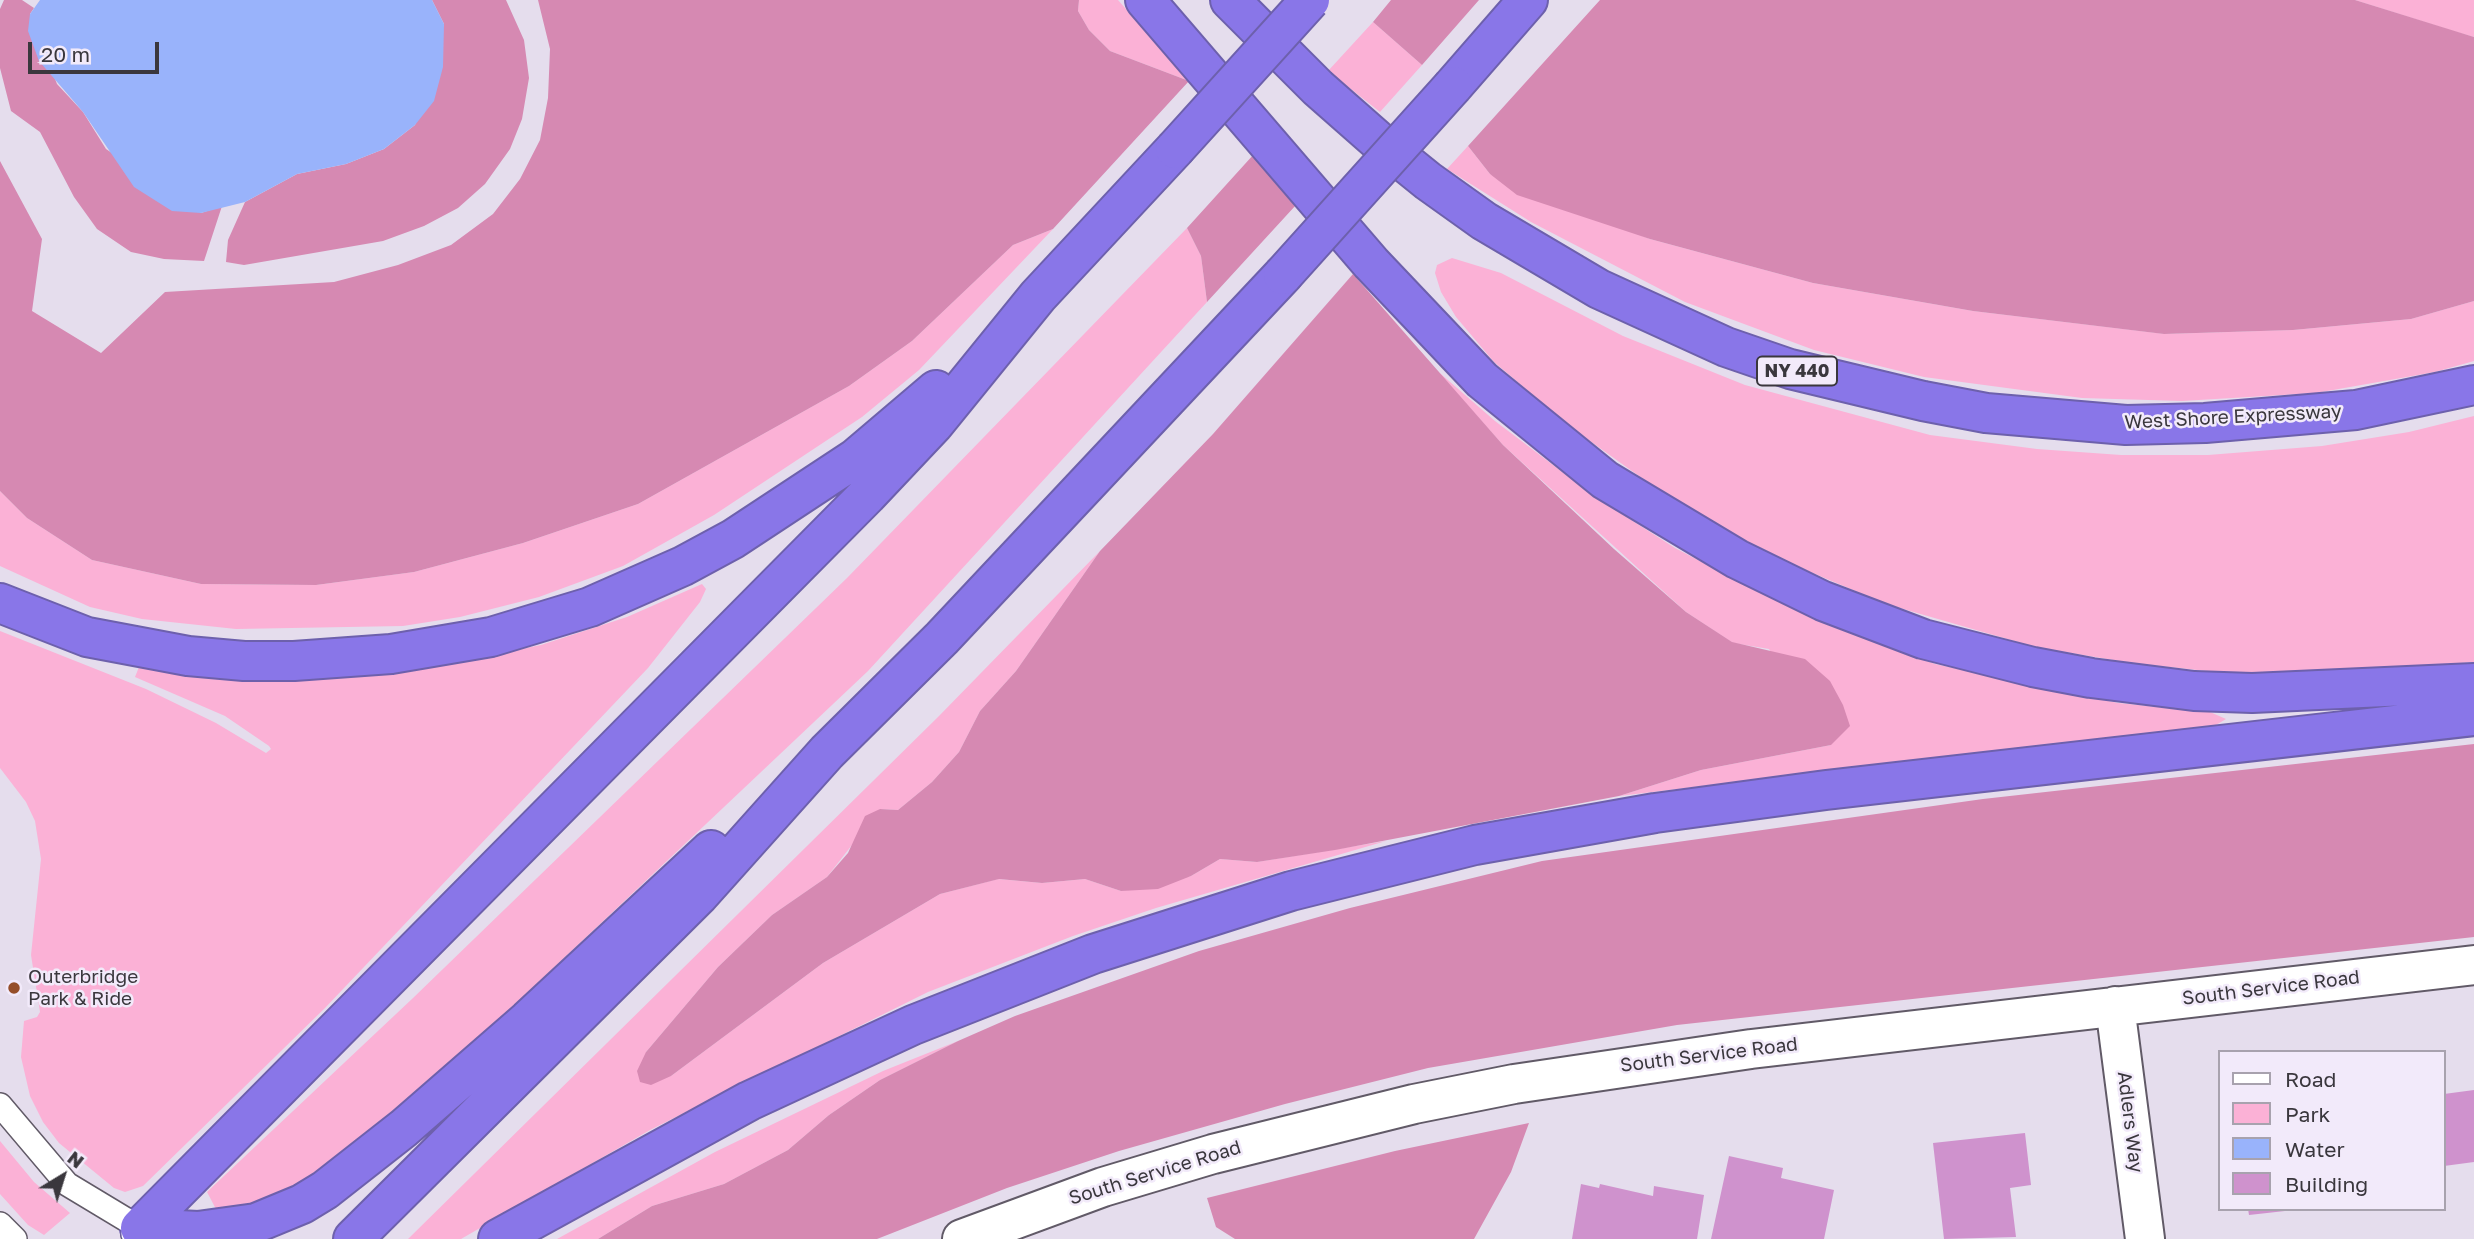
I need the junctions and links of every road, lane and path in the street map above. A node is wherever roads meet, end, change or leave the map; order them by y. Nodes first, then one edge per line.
1 (1144, 0) edge
2 (1230, 0) edge
3 (1310, 0) edge
4 (1528, 0) edge
5 (1038, 296) junction
6 (2474, 385) edge
7 (0, 603) edge
8 (2474, 683) edge
9 (2474, 716) edge
10 (827, 752) junction
11 (2474, 965) edge
12 (2115, 1006) junction
13 (0, 1105) edge
14 (0, 1224) edge
15 (134, 1233) edge
16 (15, 1239) edge
17 (353, 1239) edge
18 (498, 1239) edge
19 (962, 1239) edge
20 (2145, 1239) edge

1 - 8 highway
2 - 6 highway, West Shore Expressway / NY 440
3 - 5 highway, bridge
4 - 10 highway, bridge
5 - 7 highway
5 - 15 highway
9 - 18 highway
10 - 15 highway
10 - 17 highway
11 - 12 street, South Service Road
12 - 19 street, South Service Road
12 - 20 street, Adlers Way
13 - 15 lane
14 - 16 lane

